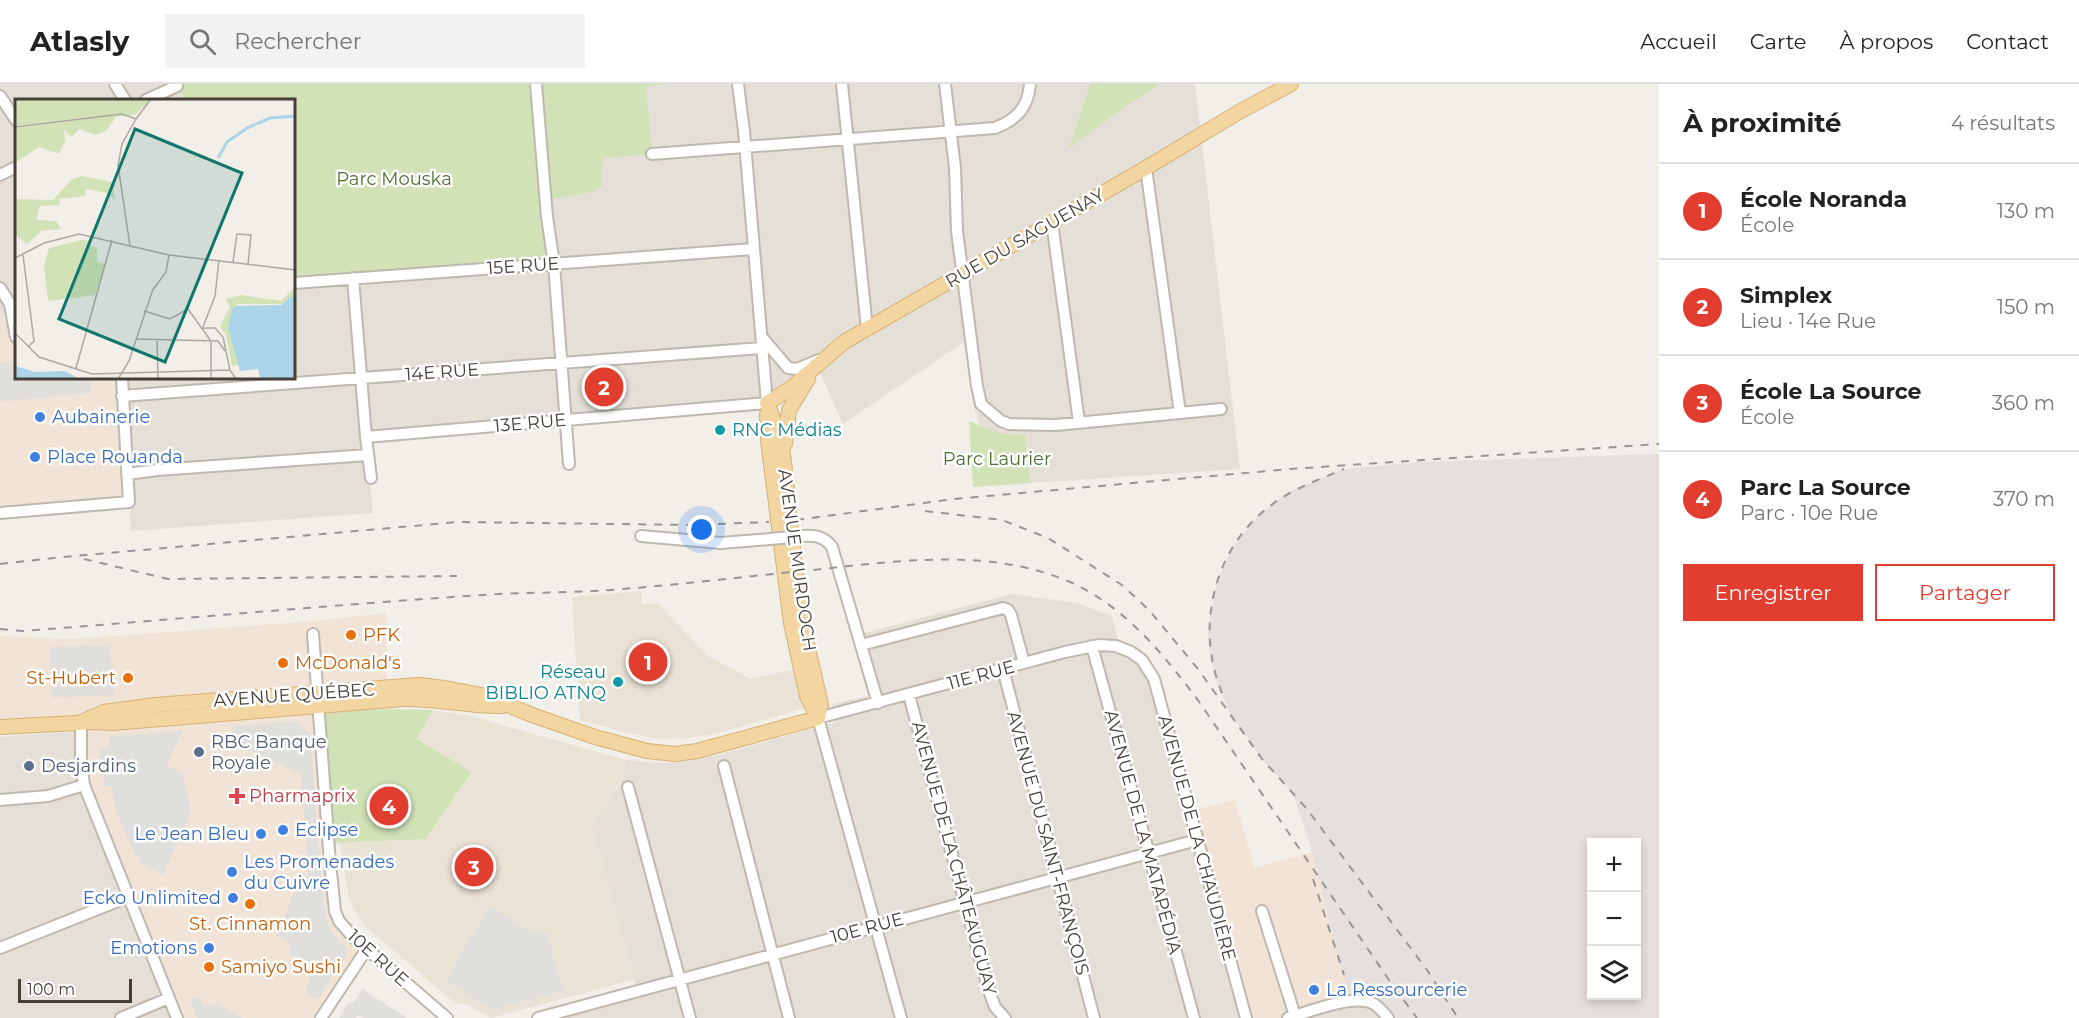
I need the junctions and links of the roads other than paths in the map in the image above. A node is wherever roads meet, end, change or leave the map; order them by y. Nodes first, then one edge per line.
1 (115, 84) edge
2 (536, 84) edge
3 (738, 84) edge
4 (842, 84) edge
5 (945, 84) edge
6 (1030, 84) edge
7 (1291, 84) edge
8 (177, 86) dead end
9 (0, 96) edge
10 (124, 99) edge
11 (148, 99) edge
12 (15, 118) edge
13 (951, 130) junction
14 (847, 138) junction
15 (745, 146) junction
16 (651, 154) dead end
17 (15, 168) edge
18 (1146, 168) junction
19 (0, 175) edge
20 (1052, 222) junction
21 (753, 249) junction
22 (554, 264) junction
23 (962, 275) junction
24 (353, 278) junction
25 (296, 283) edge
26 (0, 288) edge
27 (14, 308) edge
28 (0, 314) edge
29 (867, 329) junction
30 (761, 335) junction
31 (762, 348) junction
32 (830, 354) junction
33 (561, 363) junction
34 (361, 378) junction
35 (122, 380) edge
36 (122, 396) junction
37 (767, 402) junction
38 (1221, 409) dead end
39 (1180, 413) junction
40 (566, 420) junction
41 (1079, 422) junction
42 (366, 437) junction
43 (368, 455) junction
44 (569, 464) dead end
45 (785, 470) junction
46 (127, 474) junction
47 (371, 478) dead end
48 (0, 513) edge
49 (641, 536) dead end
50 (313, 634) dead end
51 (861, 645) junction
52 (1092, 646) junction
53 (1142, 660) joint
54 (1024, 663) junction
55 (1003, 669) junction
56 (909, 694) junction
57 (319, 699) junction
58 (878, 703) junction
59 (818, 718) junction
60 (81, 722) junction
61 (0, 728) edge
62 (724, 766) dead end
63 (84, 785) junction
64 (628, 787) dead end
65 (0, 800) edge
66 (1197, 840) junction
67 (1148, 853) junction
68 (1057, 877) junction
69 (128, 897) junction
70 (965, 902) junction
71 (1262, 911) dead end
72 (876, 925) junction
73 (0, 948) edge
74 (366, 950) junction
75 (773, 954) junction
76 (679, 979) junction
77 (169, 998) junction
78 (1291, 1017) edge
79 (121, 1018) edge
80 (177, 1018) edge
81 (321, 1018) edge
82 (447, 1018) edge
83 (537, 1018) edge
84 (690, 1018) edge
85 (789, 1018) edge
86 (901, 1018) edge
87 (1005, 1018) edge
88 (1094, 1018) edge
89 (1194, 1018) edge
90 (1246, 1018) edge
91 (1388, 1018) edge

1 - 10 street
2 - 22 street
3 - 15 street, AVENUE MURDOCH
4 - 14 street
5 - 13 street
6 - 13 street
7 - 18 main road, RUE DU SAGUENAY
8 - 11 street
9 - 12 street
13 - 14 street
13 - 23 street
14 - 15 street
14 - 29 street
15 - 16 street
15 - 21 street, AVENUE MURDOCH
17 - 19 street
18 - 20 main road, RUE DU SAGUENAY
18 - 39 street
20 - 23 main road, RUE DU SAGUENAY
20 - 41 street
21 - 22 street, 15E RUE
21 - 30 street, AVENUE MURDOCH
22 - 24 street, 15E RUE
22 - 33 street
23 - 29 main road, RUE DU SAGUENAY
23 - 41 street
24 - 25 street, 15E RUE
24 - 34 street
26 - 27 street
27 - 28 street
29 - 32 main road, RUE DU SAGUENAY
30 - 31 street, AVENUE MURDOCH
30 - 32 street
31 - 33 street, 14E RUE
31 - 37 street, AVENUE MURDOCH
32 - 37 main road, RUE DU SAGUENAY
32 - 45 main road
33 - 34 street, 14E RUE
33 - 40 street
34 - 36 street, 14E RUE
34 - 42 street
35 - 36 street
36 - 46 street
37 - 40 street, 13E RUE
37 - 45 main road, AVENUE MURDOCH
37 - 59 main road, AVENUE MURDOCH
38 - 39 street
39 - 41 street
40 - 42 street, 13E RUE
40 - 44 street
42 - 43 street
43 - 46 street
43 - 47 street
45 - 59 main road, AVENUE MURDOCH
46 - 48 street
49 - 51 street, bridge
50 - 57 street, 10E RUE
51 - 54 street
51 - 58 street
52 - 53 street, 11E RUE
52 - 54 street, 11E RUE
52 - 67 street, AVENUE DE LA MATAPÉDIA
53 - 66 street, AVENUE DE LA CHAUDIÈRE
54 - 55 street, 11E RUE
55 - 56 street, 11E RUE
55 - 68 street, AVENUE DU SAINT-FRANÇOIS
56 - 58 street, 11E RUE
56 - 70 street, AVENUE DE LA CHÂTEAUGUAY
57 - 59 main road, AVENUE QUÉBEC
57 - 60 main road, AVENUE QUÉBEC
57 - 74 street, 10E RUE
58 - 59 street, 11E RUE
59 - 72 street, AVENUE MURDOCH
60 - 61 main road, AVENUE QUÉBEC
60 - 63 street
62 - 75 street
63 - 65 street
63 - 69 street
64 - 76 street
66 - 67 street, 10E RUE
66 - 90 street, AVENUE DE LA CHAUDIÈRE
67 - 68 street, 10E RUE
67 - 89 street, AVENUE DE LA MATAPÉDIA
68 - 70 street, 10E RUE
68 - 88 street, AVENUE DU SAINT-FRANÇOIS
69 - 73 street
69 - 77 street
70 - 72 street, 10E RUE
70 - 87 street, AVENUE DE LA CHÂTEAUGUAY
71 - 78 street
72 - 75 street, 10E RUE
72 - 86 street, AVENUE MURDOCH
74 - 81 street
74 - 82 street, 10E RUE
75 - 76 street, 10E RUE
75 - 85 street
76 - 83 street, 10E RUE
76 - 84 street
77 - 79 street
77 - 80 street
78 - 91 street

